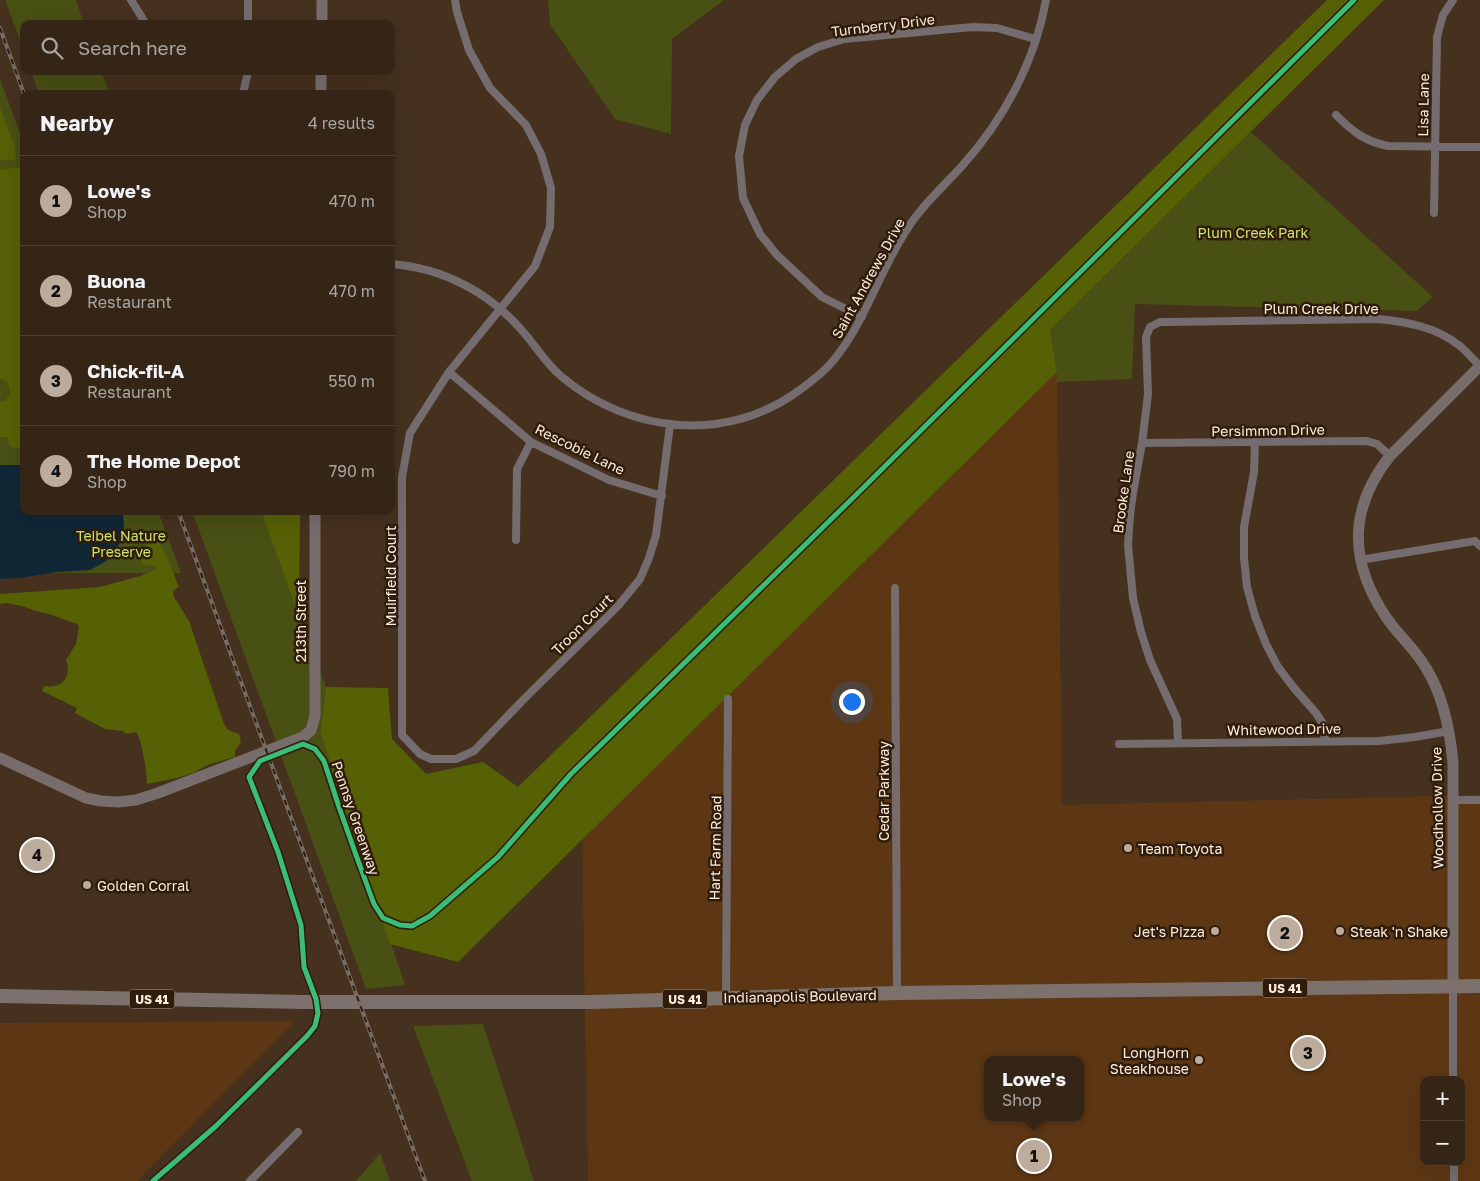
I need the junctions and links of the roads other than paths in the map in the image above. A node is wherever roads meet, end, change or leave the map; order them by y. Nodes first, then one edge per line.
1 (131, 0) edge
2 (248, 0) edge
3 (322, 0) edge
4 (456, 0) edge
5 (1046, 0) edge
6 (1453, 0) edge
7 (144, 20) edge
8 (248, 20) edge
9 (322, 20) edge
10 (1036, 40) junction
11 (247, 75) edge
12 (321, 75) edge
13 (244, 90) edge
14 (321, 90) edge
15 (1336, 115) dead end
16 (1435, 147) junction
17 (1480, 147) edge
18 (1434, 214) dead end
19 (395, 265) edge
20 (501, 309) junction
21 (862, 317) junction
22 (1150, 327) joint
23 (1480, 366) edge
24 (449, 372) junction
25 (670, 425) junction
26 (531, 442) junction
27 (1255, 442) junction
28 (1142, 443) junction
29 (1390, 456) junction
30 (662, 496) junction
31 (316, 515) edge
32 (516, 540) dead end
33 (1480, 546) edge
34 (1360, 560) junction
35 (895, 588) dead end
36 (728, 699) dead end
37 (1449, 731) junction
38 (1325, 741) junction
39 (1178, 743) junction
40 (1119, 744) dead end
41 (415, 749) joint
42 (0, 758) edge
43 (1452, 800) junction
44 (1480, 800) edge
45 (1453, 986) junction
46 (1480, 986) edge
47 (897, 993) junction
48 (0, 996) edge
49 (726, 997) junction
50 (1453, 1076) edge
51 (298, 1132) dead end
52 (1454, 1166) edge
53 (250, 1181) edge
54 (1454, 1181) edge

1 - 7 street
2 - 8 street
3 - 9 street
4 - 20 street, Muirfield Court
5 - 10 street, Saint Andrews Drive
6 - 16 street, Lisa Lane
10 - 21 street, Saint Andrews Drive
10 - 21 street, Turnberry Drive
11 - 13 street
12 - 14 street
15 - 16 street
16 - 17 street
16 - 18 street, Lisa Lane
19 - 20 street, Saint Andrews Drive
20 - 24 street, Muirfield Court
20 - 25 street, Saint Andrews Drive
21 - 25 street, Saint Andrews Drive
22 - 23 street, Plum Creek Drive
22 - 28 street, Brooke Lane
23 - 29 street, Woodhollow Drive
24 - 26 street, Rescobie Lane
24 - 41 street, Muirfield Court
25 - 30 street, Troon Court
26 - 30 street, Rescobie Lane
26 - 32 street
27 - 28 street, Persimmon Drive
27 - 29 street, Persimmon Drive
27 - 38 street
28 - 39 street, Brooke Lane
29 - 34 street, Woodhollow Drive
30 - 41 street, Troon Court
31 - 42 street, 213th Street
33 - 34 street
34 - 37 street, Woodhollow Drive
35 - 47 street, Cedar Parkway
36 - 49 street, Hart Farm Road
37 - 38 street, Whitewood Drive
37 - 43 street, Woodhollow Drive
38 - 39 street, Whitewood Drive
39 - 40 street, Whitewood Drive
43 - 44 street
43 - 45 street, Woodhollow Drive
45 - 46 highway, Indianapolis Boulevard / US 41
45 - 47 highway, Indianapolis Boulevard / US 41
45 - 50 street, Woodhollow Drive
47 - 49 highway, Indianapolis Boulevard / US 41
48 - 49 highway, Indianapolis Boulevard / US 41
51 - 53 street
52 - 54 street

